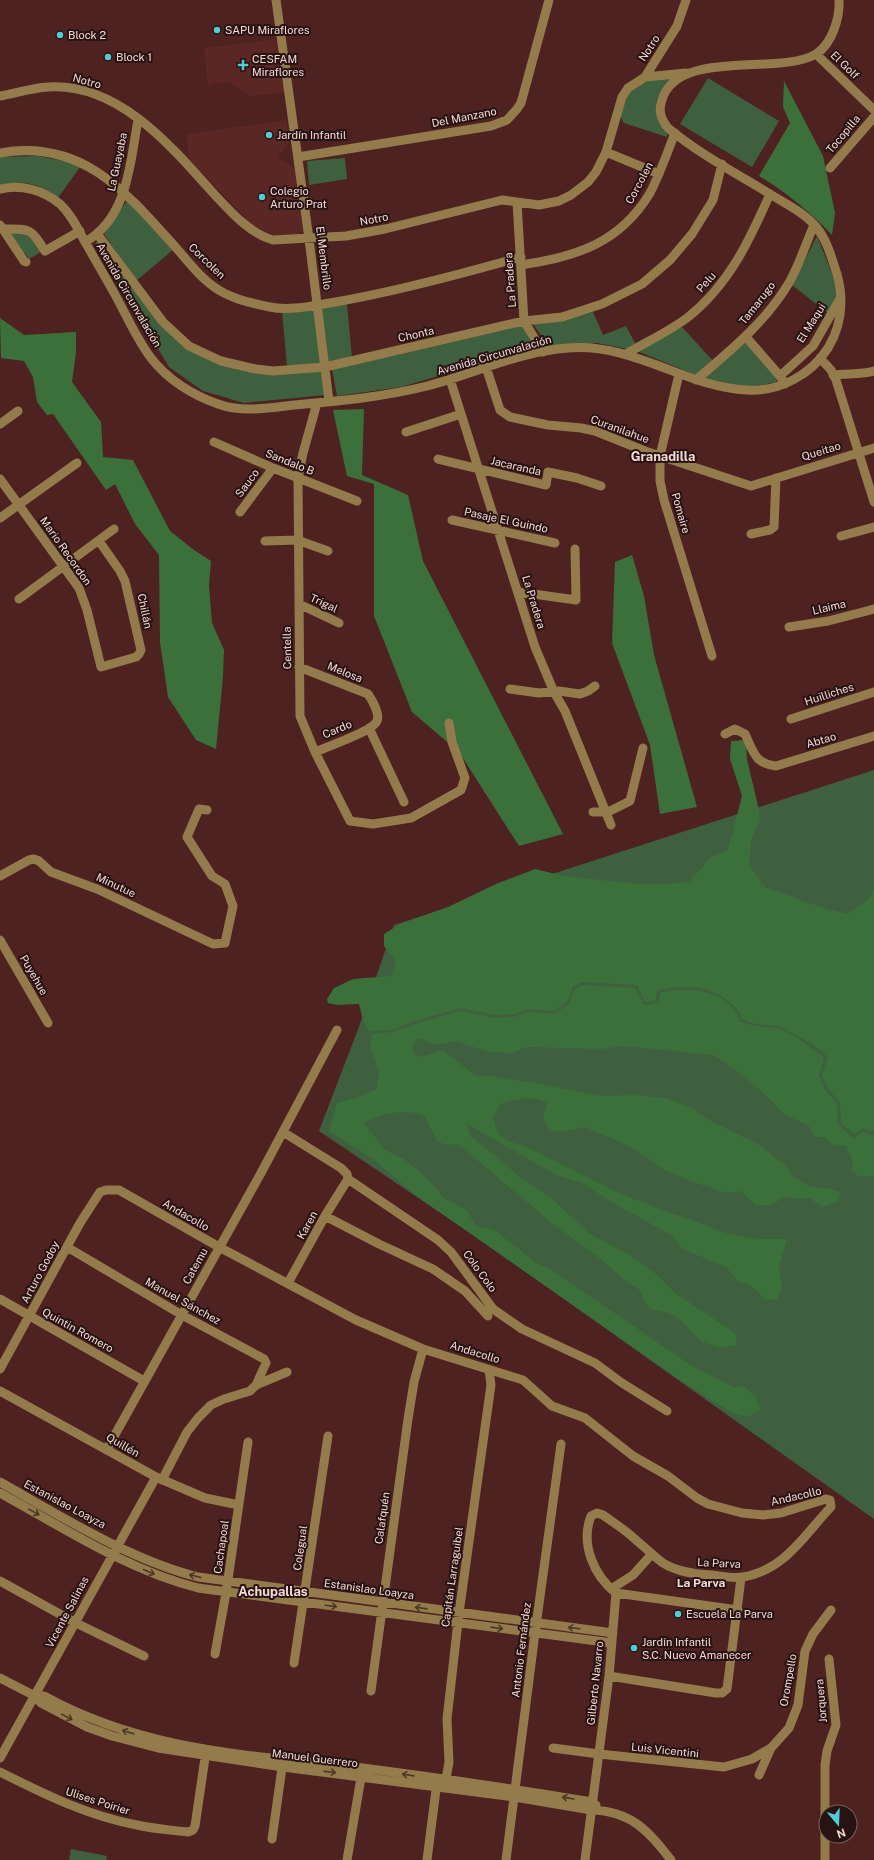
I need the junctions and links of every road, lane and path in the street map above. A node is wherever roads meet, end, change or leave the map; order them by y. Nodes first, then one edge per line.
1 (276, 0) edge
2 (549, 0) edge
3 (686, 0) edge
4 (839, 0) edge
5 (816, 54) junction
6 (693, 72) junction
7 (645, 77) junction
8 (0, 96) edge
9 (874, 110) edge
10 (874, 117) edge
11 (138, 120) junction
12 (675, 133) junction
13 (0, 152) edge
14 (606, 152) junction
15 (298, 157) junction
16 (722, 164) junction
17 (830, 168) dead end
18 (659, 174) junction
19 (0, 189) edge
20 (124, 192) junction
21 (770, 194) junction
22 (517, 202) junction
23 (814, 225) junction
24 (1, 227) edge
25 (80, 231) junction
26 (98, 235) junction
27 (309, 239) junction
28 (85, 242) junction
29 (521, 261) junction
30 (26, 262) dead end
31 (842, 296) junction
32 (318, 305) junction
33 (524, 321) junction
34 (746, 337) junction
35 (543, 352) junction
36 (626, 354) junction
37 (820, 358) junction
38 (325, 367) junction
39 (486, 367) junction
40 (874, 371) edge
41 (679, 374) junction
42 (833, 375) junction
43 (450, 379) junction
44 (696, 380) junction
45 (783, 380) junction
46 (329, 401) junction
47 (317, 403) junction
48 (18, 411) dead end
49 (461, 414) junction
50 (0, 424) edge
51 (406, 432) dead end
52 (214, 442) dead end
53 (874, 448) edge
54 (859, 452) junction
55 (660, 456) junction
56 (438, 459) dead end
57 (77, 463) dead end
58 (273, 468) junction
59 (478, 469) junction
60 (298, 478) junction
61 (776, 478) junction
62 (0, 479) edge
63 (601, 486) dead end
64 (751, 486) joint
65 (357, 501) dead end
66 (874, 502) edge
67 (18, 504) junction
68 (240, 512) dead end
69 (0, 518) edge
70 (452, 520) dead end
71 (874, 526) edge
72 (114, 529) dead end
73 (499, 530) junction
74 (751, 534) dead end
75 (841, 536) dead end
76 (297, 540) junction
77 (100, 541) junction
78 (265, 541) dead end
79 (555, 543) dead end
80 (575, 549) dead end
81 (328, 551) dead end
82 (63, 566) junction
83 (519, 592) junction
84 (19, 599) dead end
85 (299, 604) junction
86 (874, 608) edge
87 (339, 623) dead end
88 (790, 627) dead end
89 (712, 656) dead end
90 (299, 666) junction
91 (101, 668) joint
92 (595, 686) dead end
93 (510, 689) dead end
94 (554, 692) junction
95 (874, 692) edge
96 (791, 719) dead end
97 (449, 723) dead end
98 (369, 728) junction
99 (725, 734) dead end
100 (874, 736) edge
101 (642, 748) dead end
102 (315, 752) junction
103 (404, 802) dead end
104 (207, 810) dead end
105 (593, 812) dead end
106 (606, 812) junction
107 (611, 825) dead end
108 (0, 876) edge
109 (0, 940) edge
110 (48, 1023) dead end
111 (337, 1030) dead end
112 (283, 1132) junction
113 (348, 1179) junction
114 (106, 1190) joint
115 (325, 1216) junction
116 (67, 1247) junction
117 (219, 1247) junction
118 (288, 1283) junction
119 (0, 1299) edge
120 (182, 1315) junction
121 (488, 1316) dead end
122 (30, 1317) junction
123 (423, 1349) junction
124 (0, 1369) edge
125 (489, 1370) junction
126 (287, 1372) dead end
127 (144, 1381) junction
128 (254, 1387) junction
129 (0, 1391) edge
130 (667, 1411) dead end
131 (328, 1436) dead end
132 (248, 1442) dead end
133 (561, 1444) dead end
134 (107, 1449) junction
135 (159, 1479) junction
136 (0, 1482) edge
137 (0, 1493) edge
138 (832, 1504) joint
139 (239, 1505) junction
140 (117, 1546) junction
141 (112, 1554) junction
142 (652, 1555) junction
143 (741, 1578) junction
144 (0, 1581) edge
145 (228, 1582) junction
146 (614, 1591) junction
147 (306, 1592) junction
148 (226, 1593) junction
149 (304, 1603) junction
150 (383, 1603) junction
151 (738, 1610) junction
152 (831, 1610) dead end
153 (381, 1613) junction
154 (459, 1618) junction
155 (76, 1623) junction
156 (536, 1623) junction
157 (535, 1633) junction
158 (613, 1633) junction
159 (612, 1643) junction
160 (216, 1654) dead end
161 (144, 1656) dead end
162 (829, 1659) dead end
163 (294, 1663) dead end
164 (609, 1676) junction
165 (0, 1678) edge
166 (371, 1691) dead end
167 (34, 1696) junction
168 (553, 1748) dead end
169 (771, 1748) junction
170 (206, 1753) junction
171 (599, 1754) junction
172 (0, 1758) edge
173 (283, 1764) junction
174 (0, 1772) edge
175 (361, 1772) junction
176 (759, 1775) dead end
177 (441, 1783) junction
178 (515, 1793) junction
179 (592, 1806) junction
180 (272, 1839) dead end
181 (348, 1860) edge
182 (427, 1860) edge
183 (506, 1860) edge
184 (585, 1860) edge
185 (671, 1860) edge
186 (825, 1860) edge

1 - 15 street, El Membrillo
2 - 15 street, Del Manzano
3 - 7 street, Notro
4 - 5 street
5 - 6 street, Avenida Circunvalación
5 - 9 street, El Golf
6 - 7 street
6 - 12 street, Avenida Circunvalación
7 - 14 street, Notro
8 - 11 street, Notro
10 - 17 street, Tocopilla
11 - 20 street, La Guayaba
11 - 27 street, Notro
12 - 16 street, Avenida Circunvalación
12 - 18 street, Corcolen
13 - 20 street, Corcolen
14 - 18 street
14 - 22 street, Notro
15 - 27 street, El Membrillo
16 - 21 street, Avenida Circunvalación
16 - 33 street, Chonta
18 - 29 street, Corcolen
19 - 25 street, Avenida Circunvalación
20 - 26 street, La Guayaba
20 - 32 street, Corcolen
21 - 23 street, Avenida Circunvalación
21 - 36 street, Pelu
22 - 27 street, Notro
22 - 29 street, La Pradera
23 - 31 street, Avenida Circunvalación
23 - 34 street, Tamarugo
24 - 25 street
24 - 30 street
25 - 28 street, Avenida Circunvalación
26 - 28 street, La Guayaba
26 - 38 street, Chonta
27 - 32 street, El Membrillo
28 - 47 street, Avenida Circunvalación
29 - 32 street, Corcolen
29 - 33 street, La Pradera
31 - 37 street, Avenida Circunvalación
31 - 45 street, El Maqui
32 - 38 street, El Membrillo
33 - 35 street, La Pradera
33 - 38 street, Chonta
34 - 44 street, Tamarugo
34 - 45 street
35 - 36 street, Avenida Circunvalación
35 - 39 street, Avenida Circunvalación
36 - 41 street, Avenida Circunvalación
37 - 42 street
37 - 45 street, Avenida Circunvalación
38 - 46 street, El Membrillo
39 - 43 street, Avenida Circunvalación
39 - 55 street, Curanilahue
40 - 42 street
41 - 44 street, Avenida Circunvalación
41 - 55 street, Pomaire
42 - 54 street
43 - 46 street, Avenida Circunvalación
43 - 49 street, La Pradera
44 - 45 street, Avenida Circunvalación
46 - 47 street, Avenida Circunvalación
47 - 60 street, Centella
48 - 50 street
49 - 51 street
49 - 59 street, La Pradera
52 - 58 street, Sandalo B
53 - 54 street, Queitao
54 - 61 street, Queitao
54 - 66 street
55 - 64 street, Curanilahue
55 - 89 street, Pomaire
56 - 59 street, Jacaranda
57 - 67 street
58 - 60 street, Sandalo B
58 - 68 street, Sauco
59 - 63 street, Jacaranda
59 - 73 street, La Pradera
60 - 65 street, Sandalo B
60 - 76 street, Centella
61 - 64 street, Queitao
61 - 74 street
62 - 67 street, Mario Recordon
67 - 69 street
67 - 82 street, Mario Recordon
70 - 73 street, Pasaje El Guindo
71 - 75 street
72 - 77 street
73 - 79 street, Pasaje El Guindo
73 - 83 street, La Pradera
76 - 78 street
76 - 81 street
76 - 85 street, Centella
77 - 82 street
77 - 91 street, Chillán
80 - 83 street
82 - 84 street
82 - 91 street, Mario Recordon
83 - 94 street, La Pradera
85 - 87 street, Trigal
85 - 90 street, Centella
86 - 88 street, Llaima
90 - 98 street, Melosa
90 - 102 street, Centella
92 - 94 street
93 - 94 street
94 - 106 street, La Pradera
95 - 96 street, Huilliches
97 - 102 street, Centella
98 - 102 street, Cardo
98 - 103 street
99 - 100 street, Abtao
101 - 106 street
104 - 108 street, Minutue
105 - 106 street
106 - 107 street, La Pradera
109 - 110 street, Puyehue
111 - 112 street, Catemu
112 - 113 street, Colo Colo
112 - 117 street, Catemu
113 - 115 street, Karen
113 - 130 street, Colo Colo
114 - 116 street, Arturo Godoy
114 - 117 street, Andacollo
115 - 118 street, Karen
115 - 121 street, Colo Colo
116 - 120 street, Manuel Sánchez
116 - 122 street, Arturo Godoy
117 - 118 street, Andacollo
117 - 120 street, Catemu
118 - 123 street, Andacollo
119 - 122 street, Quintin Romero
120 - 127 street, Catemu
120 - 128 street, Manuel Sánchez
122 - 124 street, Arturo Godoy
122 - 127 street, Quintin Romero
123 - 125 street, Andacollo
123 - 150 street, Calafquén
125 - 138 street, Andacollo
125 - 154 street, Capitán Larraguibel
126 - 128 street
127 - 134 street, Catemu
128 - 135 street, Vicente Salinas
129 - 134 street, Quillén
131 - 147 street, Colegual
132 - 139 street, Cachapoal
133 - 156 street, Antonio Fernández
134 - 135 street, Quillén
135 - 139 street, Quillén
135 - 140 street, Vicente Salinas
136 - 140 street, Estanislao Loayza
137 -> 141 street, Estanislao Loayza
138 - 143 street, La Parva
139 - 145 street, Cachapoal
140 - 141 street, Vicente Salinas
145 -> 140 street, Estanislao Loayza
141 -> 148 street, Estanislao Loayza
141 - 155 street, Vicente Salinas
142 - 143 street, La Parva
142 - 146 street
142 - 146 street, La Parva
143 - 151 street
144 - 155 street
145 - 147 street, Estanislao Loayza
145 - 148 street, Cachapoal
146 - 151 street
146 - 158 street, Gilberto Navarro
147 - 149 street, Colegual
147 - 150 street, Estanislao Loayza
148 - 149 street, Estanislao Loayza
148 - 160 street, Cachapoal
149 -> 153 street, Estanislao Loayza
149 - 163 street, Colegual
150 - 153 street, Calafquén
154 -> 150 street, Estanislao Loayza
151 - 164 street
152 - 169 street, Orompello
153 - 154 street, Estanislao Loayza
153 - 166 street, Calafquén
154 - 156 street, Estanislao Loayza
154 -> 157 street, Estanislao Loayza
154 - 177 street, Capitán Larraguibel
155 - 161 street
155 - 167 street, Vicente Salinas
156 - 157 street, Antonio Fernández
158 -> 156 street, Estanislao Loayza
157 - 159 street, Estanislao Loayza
157 - 178 street, Antonio Fernández
158 - 159 street, Gilberto Navarro
159 - 164 street, Gilberto Navarro
162 - 186 street, Jorquera
164 - 171 street, Gilberto Navarro
165 - 167 street, Manuel Guerrero
167 - 170 street, Manuel Guerrero
167 - 172 street, Vicente Salinas
168 - 171 street, Luis Vicentini
169 - 171 street, Luis Vicentini
169 - 176 street, Orompello
170 - 173 street, Manuel Guerrero
170 - 174 street, Ulises Poirier
171 - 179 street, Gilberto Navarro
173 - 175 street, Manuel Guerrero
173 - 180 street
175 - 177 street, Manuel Guerrero
175 - 181 street
177 - 178 street, Manuel Guerrero
177 - 182 street, Capitán Larraguibel
178 - 179 street, Manuel Guerrero
178 - 183 street, Antonio Fernández
179 - 184 street, Gilberto Navarro
179 - 185 street, Manuel Guerrero

